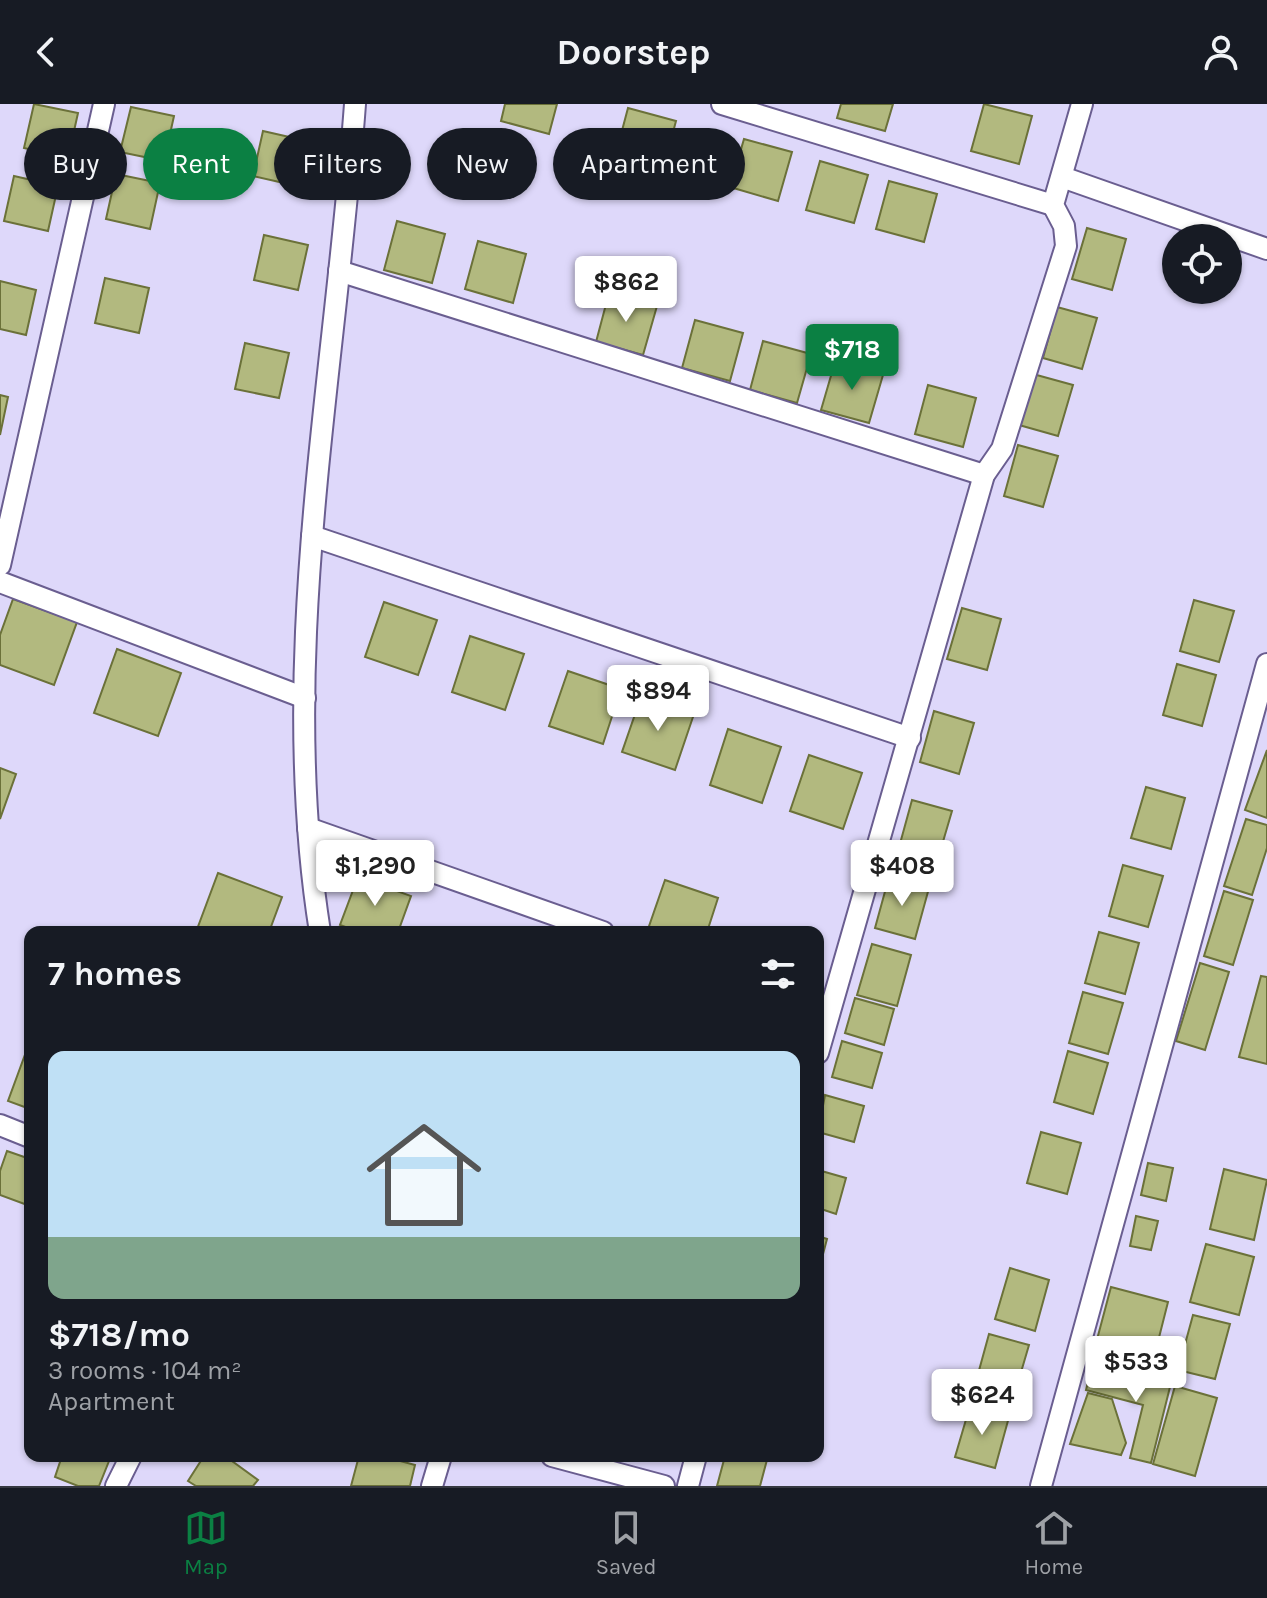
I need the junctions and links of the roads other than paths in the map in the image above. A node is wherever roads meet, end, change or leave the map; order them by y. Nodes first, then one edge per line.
1 (104, 104) edge
2 (355, 104) edge
3 (722, 104) edge
4 (1082, 104) edge
5 (1062, 177) junction
6 (1053, 205) junction
7 (1267, 249) edge
8 (339, 271) junction
9 (984, 475) junction
10 (312, 536) junction
11 (0, 565) edge
12 (0, 582) edge
13 (1267, 664) edge
14 (305, 698) junction
15 (910, 738) junction
16 (308, 828) junction
17 (319, 926) edge
18 (586, 926) edge
19 (824, 1010) edge
20 (0, 1125) edge
21 (24, 1135) edge
22 (128, 1462) edge
23 (439, 1462) edge
24 (574, 1462) edge
25 (694, 1462) edge
26 (116, 1486) edge
27 (432, 1486) edge
28 (664, 1486) edge
29 (688, 1486) edge
30 (1041, 1486) edge

1 - 11 street
2 - 8 street
3 - 6 street
4 - 5 street
5 - 6 street
5 - 7 street
6 - 9 street
8 - 9 street
8 - 10 street
9 - 15 street
10 - 14 street
10 - 15 street
12 - 14 street
13 - 30 street
14 - 16 street
15 - 19 street
16 - 17 street
16 - 18 street
20 - 21 street
22 - 26 street
23 - 27 street
24 - 28 street
25 - 29 street

